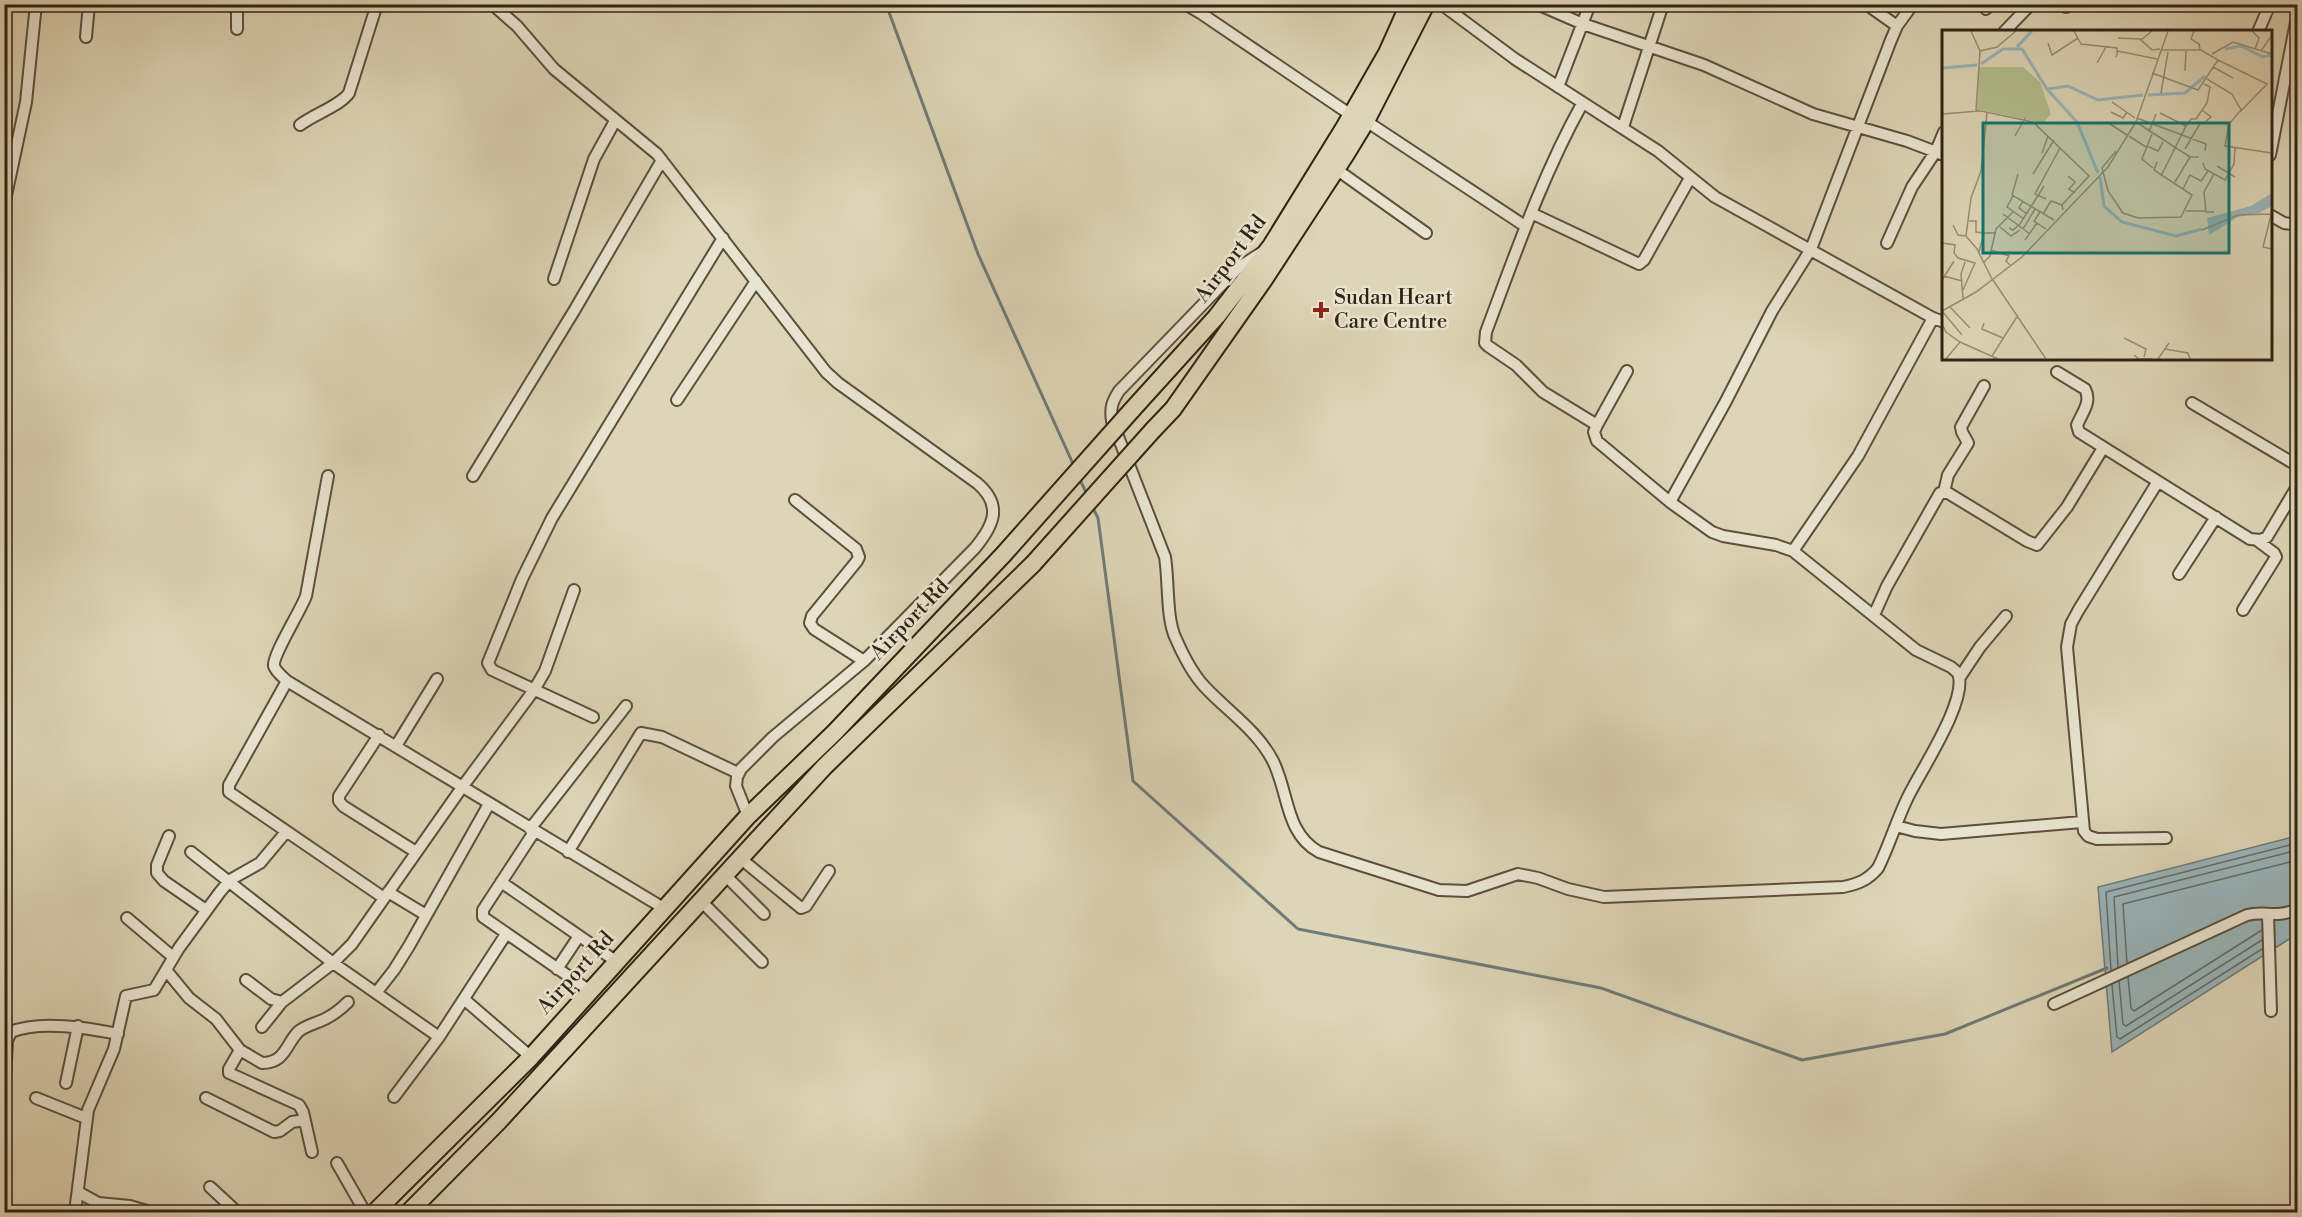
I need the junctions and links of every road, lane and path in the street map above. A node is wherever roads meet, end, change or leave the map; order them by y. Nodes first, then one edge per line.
1 (36, 4) edge
2 (89, 4) edge
3 (237, 4) edge
4 (377, 4) edge
5 (492, 4) edge
6 (1185, 4) edge
7 (1409, 4) edge
8 (1426, 4) edge
9 (1441, 4) edge
10 (1537, 4) edge
11 (1590, 4) edge
12 (1663, 4) edge
13 (1866, 4) edge
14 (1912, 4) edge
15 (2031, 4) edge
16 (2270, 4) edge
17 (2298, 12) edge
18 (1583, 24) junction
19 (1897, 26) junction
20 (237, 29) dead end
21 (2006, 30) edge
22 (2259, 30) edge
23 (86, 37) dead end
24 (1649, 47) junction
25 (2272, 82) edge
26 (2283, 85) junction
27 (1558, 87) junction
28 (1582, 104) junction
29 (1359, 118) junction
30 (615, 121) junction
31 (300, 125) dead end
32 (1623, 127) junction
33 (1858, 127) junction
34 (2272, 149) edge
35 (1940, 153) edge
36 (662, 160) junction
37 (1336, 169) junction
38 (1690, 178) junction
39 (4, 205) edge
40 (1531, 213) junction
41 (2272, 216) edge
42 (2298, 225) edge
43 (1525, 226) junction
44 (1426, 233) dead end
45 (723, 237) junction
46 (1887, 243) dead end
47 (1269, 249) junction
48 (1811, 249) junction
49 (554, 279) dead end
50 (756, 281) junction
51 (1938, 320) edge
52 (1627, 371) dead end
53 (2057, 372) dead end
54 (1984, 386) dead end
55 (676, 400) dead end
56 (2192, 403) dead end
57 (1596, 425) junction
58 (2103, 448) junction
59 (2298, 466) edge
60 (328, 476) dead end
61 (473, 476) dead end
62 (2157, 483) junction
63 (2298, 485) edge
64 (1944, 492) junction
65 (795, 500) dead end
66 (1670, 502) junction
67 (2216, 517) junction
68 (2258, 541) junction
69 (1793, 550) junction
70 (2179, 574) dead end
71 (574, 590) dead end
72 (2243, 610) dead end
73 (1874, 615) junction
74 (2006, 616) dead end
75 (864, 661) junction
76 (1960, 676) junction
77 (437, 679) dead end
78 (287, 681) junction
79 (534, 690) junction
80 (626, 706) dead end
81 (593, 717) dead end
82 (379, 735) junction
83 (396, 746) junction
84 (738, 773) junction
85 (463, 786) junction
86 (489, 804) junction
87 (748, 816) junction
88 (2082, 822) junction
89 (1896, 826) junction
90 (532, 830) junction
91 (286, 832) junction
92 (169, 836) dead end
93 (2166, 838) dead end
94 (191, 852) dead end
95 (416, 852) junction
96 (568, 852) junction
97 (740, 858) junction
98 (829, 871) dead end
99 (725, 875) junction
100 (230, 880) junction
101 (501, 882) junction
102 (386, 895) junction
103 (700, 901) junction
104 (665, 909) junction
105 (2298, 909) edge
106 (206, 910) junction
107 (764, 914) dead end
108 (426, 915) junction
109 (2268, 915) junction
110 (127, 918) dead end
111 (506, 934) junction
112 (579, 936) junction
113 (173, 957) junction
114 (617, 962) junction
115 (762, 962) dead end
116 (333, 963) junction
117 (557, 969) junction
118 (166, 970) junction
119 (246, 980) dead end
120 (590, 992) junction
121 (376, 993) junction
122 (465, 1000) junction
123 (282, 1002) junction
124 (348, 1002) dead end
125 (2054, 1004) dead end
126 (2271, 1011) dead end
127 (78, 1026) junction
128 (262, 1027) dead end
129 (8, 1032) edge
130 (118, 1034) junction
131 (439, 1037) junction
132 (240, 1050) junction
133 (531, 1057) junction
134 (66, 1083) dead end
135 (394, 1097) dead end
136 (36, 1098) dead end
137 (206, 1098) dead end
138 (4, 1101) edge
139 (86, 1118) junction
140 (304, 1120) junction
141 (312, 1152) dead end
142 (337, 1163) dead end
143 (210, 1187) dead end
144 (78, 1192) junction
145 (75, 1212) edge
146 (150, 1212) edge
147 (237, 1212) edge
148 (365, 1212) edge
149 (375, 1212) edge
150 (410, 1212) edge

1 - 39 street
2 - 23 street
3 - 20 street
4 - 31 street
5 - 30 street
6 - 29 street
7 - 29 main road, Airport Rd
8 - 29 main road
9 - 27 street
10 - 18 street
11 - 18 street
12 - 24 street
13 - 19 street
14 - 19 street
15 - 21 street
16 - 22 street
17 - 26 street
18 - 24 street
18 - 27 street
19 - 33 street
24 - 32 street
24 - 33 street
25 - 26 street
26 - 34 street
27 - 28 street
28 - 32 street
28 - 40 street
29 - 37 main road
29 - 43 street
29 - 47 main road, Airport Rd
30 - 36 street
30 - 49 street
32 - 38 street
33 - 35 street
33 - 48 street
35 - 46 street
36 - 45 street
36 - 61 street
37 - 44 street
37 - 97 main road, bridge
38 - 40 street
38 - 48 street
40 - 43 street
41 - 42 street
43 - 57 street
45 - 50 street
45 - 79 street
47 - 87 main road, Airport Rd, bridge
47 - 89 street
48 - 51 street
48 - 66 street
50 - 55 street
50 - 75 street
51 - 69 street
52 - 57 street
53 - 58 street
54 - 64 street
56 - 59 street
57 - 66 street
58 - 62 street
58 - 64 street
60 - 78 street
62 - 67 street
62 - 88 street
63 - 68 street
64 - 73 street
65 - 75 street
66 - 69 street
67 - 68 street
67 - 70 street
68 - 72 street
69 - 73 street
71 - 79 street
73 - 76 street
74 - 76 street
75 - 84 street
76 - 89 street
77 - 83 street
78 - 82 street
78 - 91 street
79 - 81 street
79 - 85 street
80 - 90 street
82 - 83 street
82 - 95 street
83 - 85 street
84 - 87 street
84 - 96 street
85 - 86 street
85 - 95 street
86 - 90 street
86 - 108 street
87 - 104 main road, Airport Rd
88 - 89 street
88 - 93 street
90 - 96 street
90 - 101 street
91 - 100 street
91 - 102 street
92 - 106 street
94 - 100 street
95 - 102 street
96 - 104 street
97 - 98 street
97 - 99 main road
99 - 103 main road
99 - 107 street
100 - 106 street
100 - 116 street
101 - 111 street
101 - 112 street
102 - 108 street
102 - 116 street
103 - 115 street
103 - 150 main road
104 - 114 main road, Airport Rd
105 - 109 street
106 - 113 street
108 - 121 street
109 - 125 street
109 - 126 street
110 - 113 street
111 - 117 street
111 - 122 street
112 - 114 street
112 - 117 street
113 - 118 street
114 - 120 main road, Airport Rd
116 - 121 street
116 - 123 street
117 - 120 street
118 - 130 street
118 - 132 street
119 - 123 street
120 - 133 main road, Airport Rd
121 - 131 street
122 - 131 street
122 - 133 street
123 - 128 street
124 - 132 street
127 - 129 street
127 - 130 street
127 - 134 street
129 - 138 street
130 - 139 street
131 - 135 street
132 - 140 street
133 - 149 main road, Airport Rd
136 - 139 street
137 - 140 street
139 - 144 street
140 - 141 street
142 - 148 street
143 - 147 street
144 - 145 street
144 - 146 street

